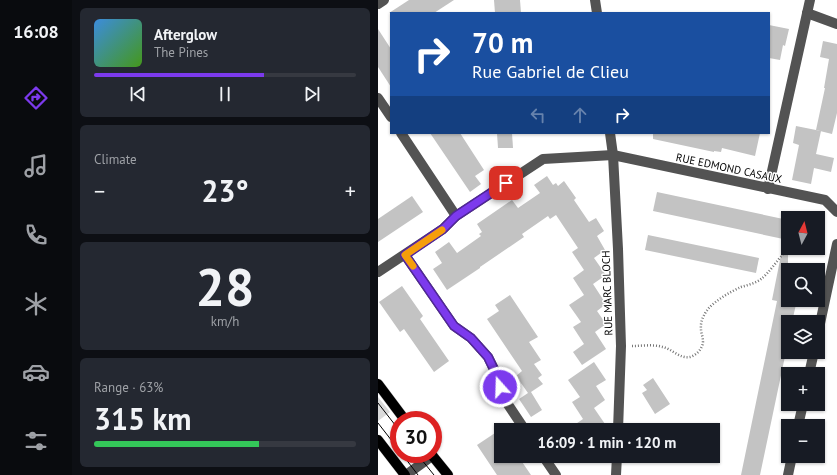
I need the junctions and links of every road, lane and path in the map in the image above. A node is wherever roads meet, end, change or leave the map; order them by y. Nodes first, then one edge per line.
1 (384, 0) edge
2 (595, 0) edge
3 (810, 0) edge
4 (378, 4) edge
5 (597, 12) edge
6 (807, 13) junction
7 (837, 24) edge
8 (378, 98) edge
9 (390, 116) edge
10 (402, 134) edge
11 (610, 134) edge
12 (612, 155) junction
13 (768, 189) junction
14 (837, 212) edge
15 (456, 216) junction
16 (837, 244) edge
17 (405, 255) junction
18 (782, 255) edge
19 (378, 272) edge
20 (822, 315) edge
21 (621, 346) junction
22 (378, 384) edge
23 (398, 411) edge
24 (520, 423) edge
25 (618, 423) edge
26 (378, 440) edge
27 (422, 463) edge
28 (438, 463) edge
29 (548, 463) edge
30 (617, 463) edge
31 (791, 463) edge
32 (406, 475) edge
33 (448, 475) edge
34 (556, 475) edge
35 (616, 475) edge
36 (788, 475) edge

1 - 4 street
2 - 5 street
3 - 6 street
6 - 7 street
6 - 13 street
8 - 9 street
10 - 15 street
11 - 12 street, RUE MARC BLOCH
12 - 13 street, RUE EDMOND CASAUX
12 - 15 street, RUE EDMOND CASAUX
12 - 21 street, RUE MARC BLOCH
13 - 14 street, RUE EDMOND CASAUX
15 - 17 street, RUE EDMOND CASAUX
16 - 20 street
17 - 19 street, RUE EDMOND CASAUX
17 - 24 street
18 - 21 path
21 - 25 street, RUE MARC BLOCH
22 - 23 main road
26 - 32 main road
27 - 32 street
28 - 33 main road
29 - 34 street
30 - 35 street
31 - 36 street

